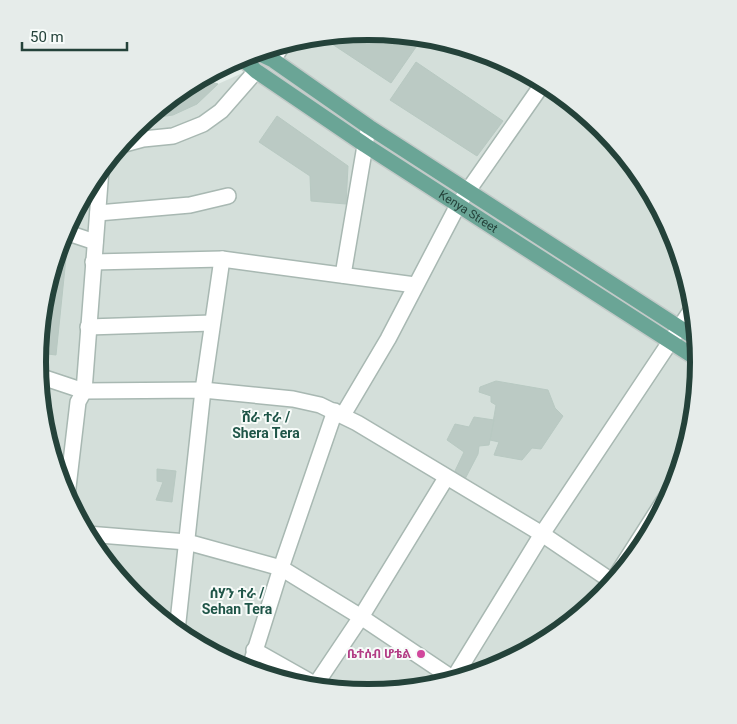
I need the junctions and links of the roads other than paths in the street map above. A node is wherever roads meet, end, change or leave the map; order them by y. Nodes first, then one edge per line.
1 (277, 53) edge
2 (266, 57) edge
3 (273, 60) junction
4 (248, 64) edge
5 (256, 71) junction
6 (539, 89) edge
7 (369, 127) junction
8 (134, 141) edge
9 (365, 145) junction
10 (100, 185) edge
11 (467, 191) junction
12 (228, 196) dead end
13 (458, 205) junction
14 (98, 213) junction
15 (73, 235) edge
16 (95, 242) junction
17 (222, 259) junction
18 (93, 262) junction
19 (343, 275) junction
20 (415, 285) junction
21 (687, 316) edge
22 (212, 323) junction
23 (88, 327) junction
24 (679, 327) junction
25 (689, 333) edge
26 (670, 341) junction
27 (691, 355) edge
28 (47, 379) edge
29 (203, 390) junction
30 (84, 391) junction
31 (339, 413) junction
32 (446, 478) junction
33 (69, 479) edge
34 (542, 534) junction
35 (97, 535) edge
36 (187, 542) junction
37 (281, 568) junction
38 (607, 578) edge
39 (361, 617) junction
40 (178, 621) edge
41 (254, 650) junction
42 (252, 662) edge
43 (458, 671) edge
44 (445, 675) edge
45 (298, 676) edge
46 (319, 680) edge

1 - 3 street
2 - 3 main road
3 - 7 main road
4 - 5 main road, Kenya Street
5 - 8 street
5 - 9 main road, Kenya Street
6 - 11 street
7 - 9 street
7 - 11 main road
9 - 13 main road, Kenya Street
9 - 19 street
10 - 14 street
11 - 13 street
11 - 24 main road
12 - 14 street
13 - 20 street
13 - 26 main road, Kenya Street
14 - 16 street
15 - 16 street
16 - 18 street
17 - 18 street
17 - 19 street
17 - 22 street
18 - 23 street
19 - 20 street
20 - 31 street
21 - 24 street
22 - 23 street
22 - 29 street
23 - 30 street
24 - 25 main road
24 - 26 street
26 - 27 main road, Kenya Street
26 - 34 street
28 - 30 street
29 - 30 street
29 - 31 street
29 - 36 street
30 - 33 street
31 - 32 street
31 - 37 street
32 - 34 street
32 - 39 street
34 - 38 street
34 - 43 street
35 - 36 street
36 - 37 street
36 - 40 street
37 - 39 street
37 - 41 street
39 - 44 street
39 - 46 street
41 - 42 street
41 - 45 street

